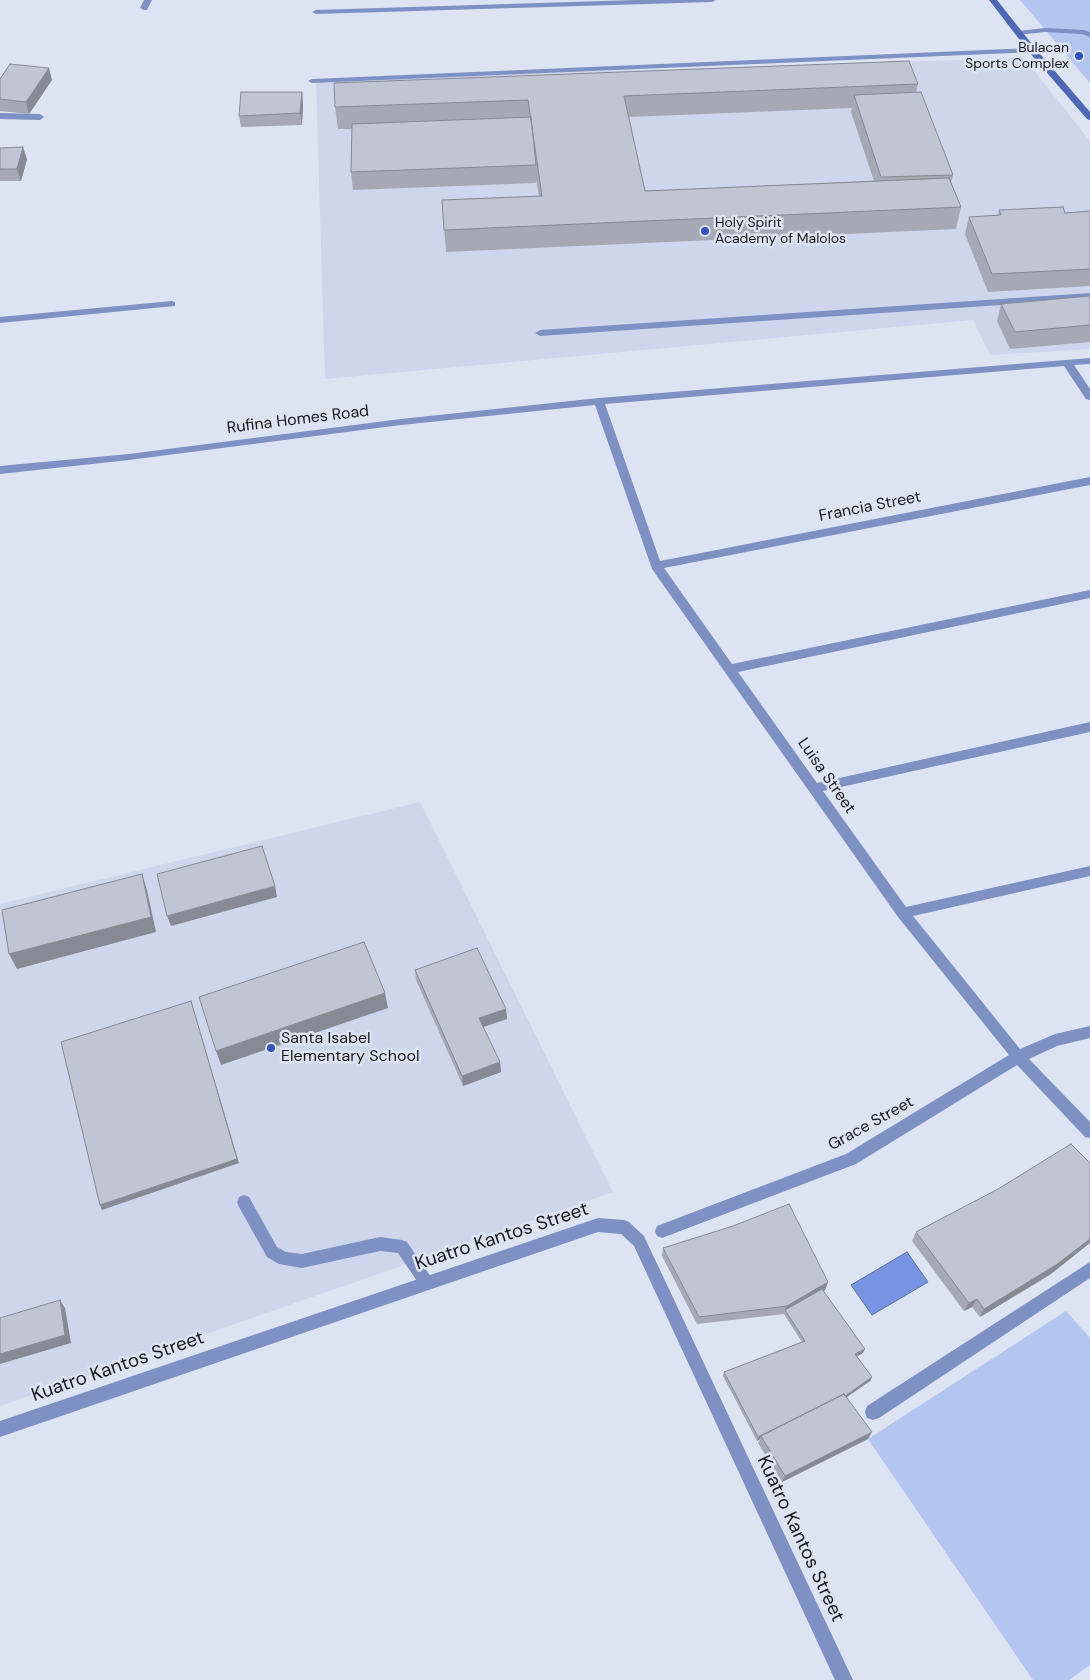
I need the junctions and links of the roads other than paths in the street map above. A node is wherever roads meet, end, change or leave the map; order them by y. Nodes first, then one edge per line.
1 (712, 0) edge
2 (993, 0) edge
3 (316, 12) dead end
4 (1018, 33) junction
5 (1090, 35) edge
6 (1032, 50) junction
7 (312, 81) dead end
8 (0, 116) edge
9 (40, 117) dead end
10 (1090, 117) edge
11 (1090, 296) edge
12 (172, 304) dead end
13 (0, 320) edge
14 (540, 333) dead end
15 (1090, 361) edge
16 (1067, 363) junction
17 (1090, 398) edge
18 (599, 401) junction
19 (0, 470) edge
20 (1090, 481) edge
21 (656, 566) junction
22 (1090, 594) edge
23 (731, 669) junction
24 (1090, 727) edge
25 (814, 788) junction
26 (1090, 871) edge
27 (903, 913) junction
28 (1090, 1032) edge
29 (1018, 1057) junction
30 (1090, 1132) edge
31 (244, 1202) dead end
32 (662, 1231) dead end
33 (1090, 1269) edge
34 (426, 1282) junction
35 (873, 1412) dead end
36 (0, 1429) edge
37 (844, 1680) edge

1 - 3 street
2 - 4 street
4 - 5 street
4 - 6 street
6 - 7 street
6 - 10 street
8 - 9 street
11 - 14 street
12 - 13 street
15 - 16 street, Rufina Homes Road
16 - 17 street
16 - 18 street, Rufina Homes Road
18 - 19 street, Rufina Homes Road
18 - 21 street, Luisa Street
20 - 21 street, Francia Street
21 - 23 street, Luisa Street
22 - 23 street
23 - 25 street, Luisa Street
24 - 25 street
25 - 27 street, Luisa Street
26 - 27 street
27 - 29 street, Luisa Street
28 - 29 street, Grace Street
29 - 30 street, Luisa Street
29 - 32 street, Grace Street
31 - 34 street
33 - 35 street
34 - 36 street, Kuatro Kantos Street
34 - 37 street, Kuatro Kantos Street

